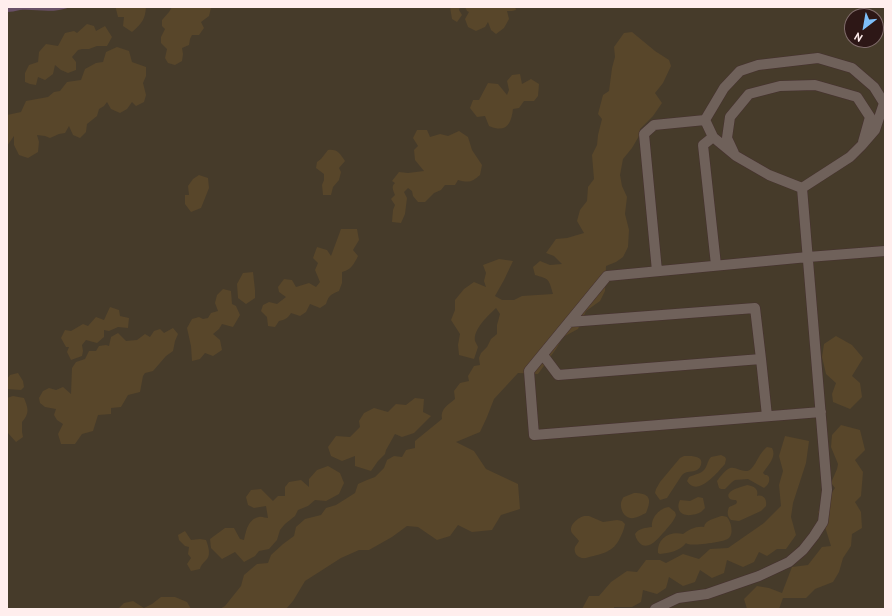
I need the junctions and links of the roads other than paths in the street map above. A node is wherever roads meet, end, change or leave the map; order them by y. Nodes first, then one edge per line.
1 (884, 103) edge
2 (706, 120) junction
3 (713, 137) junction
4 (862, 145) junction
5 (736, 156) junction
6 (802, 188) junction
7 (885, 251) edge
8 (808, 257) junction
9 (716, 265) junction
10 (657, 271) junction
11 (569, 322) junction
12 (542, 355) junction
13 (761, 360) junction
14 (821, 412) junction
15 (767, 416) junction
16 (655, 609) edge

1 - 2 lane
1 - 4 lane
2 - 3 lane
2 - 10 lane
3 - 5 lane
3 - 9 lane
4 - 5 lane
4 - 6 lane
5 - 6 lane
6 - 8 lane
7 - 8 lane
8 - 9 lane
8 - 14 lane
9 - 10 lane
10 - 11 lane
11 - 12 lane
11 - 13 lane
12 - 13 lane
12 - 15 lane
13 - 15 lane
14 - 15 lane
14 - 16 lane

